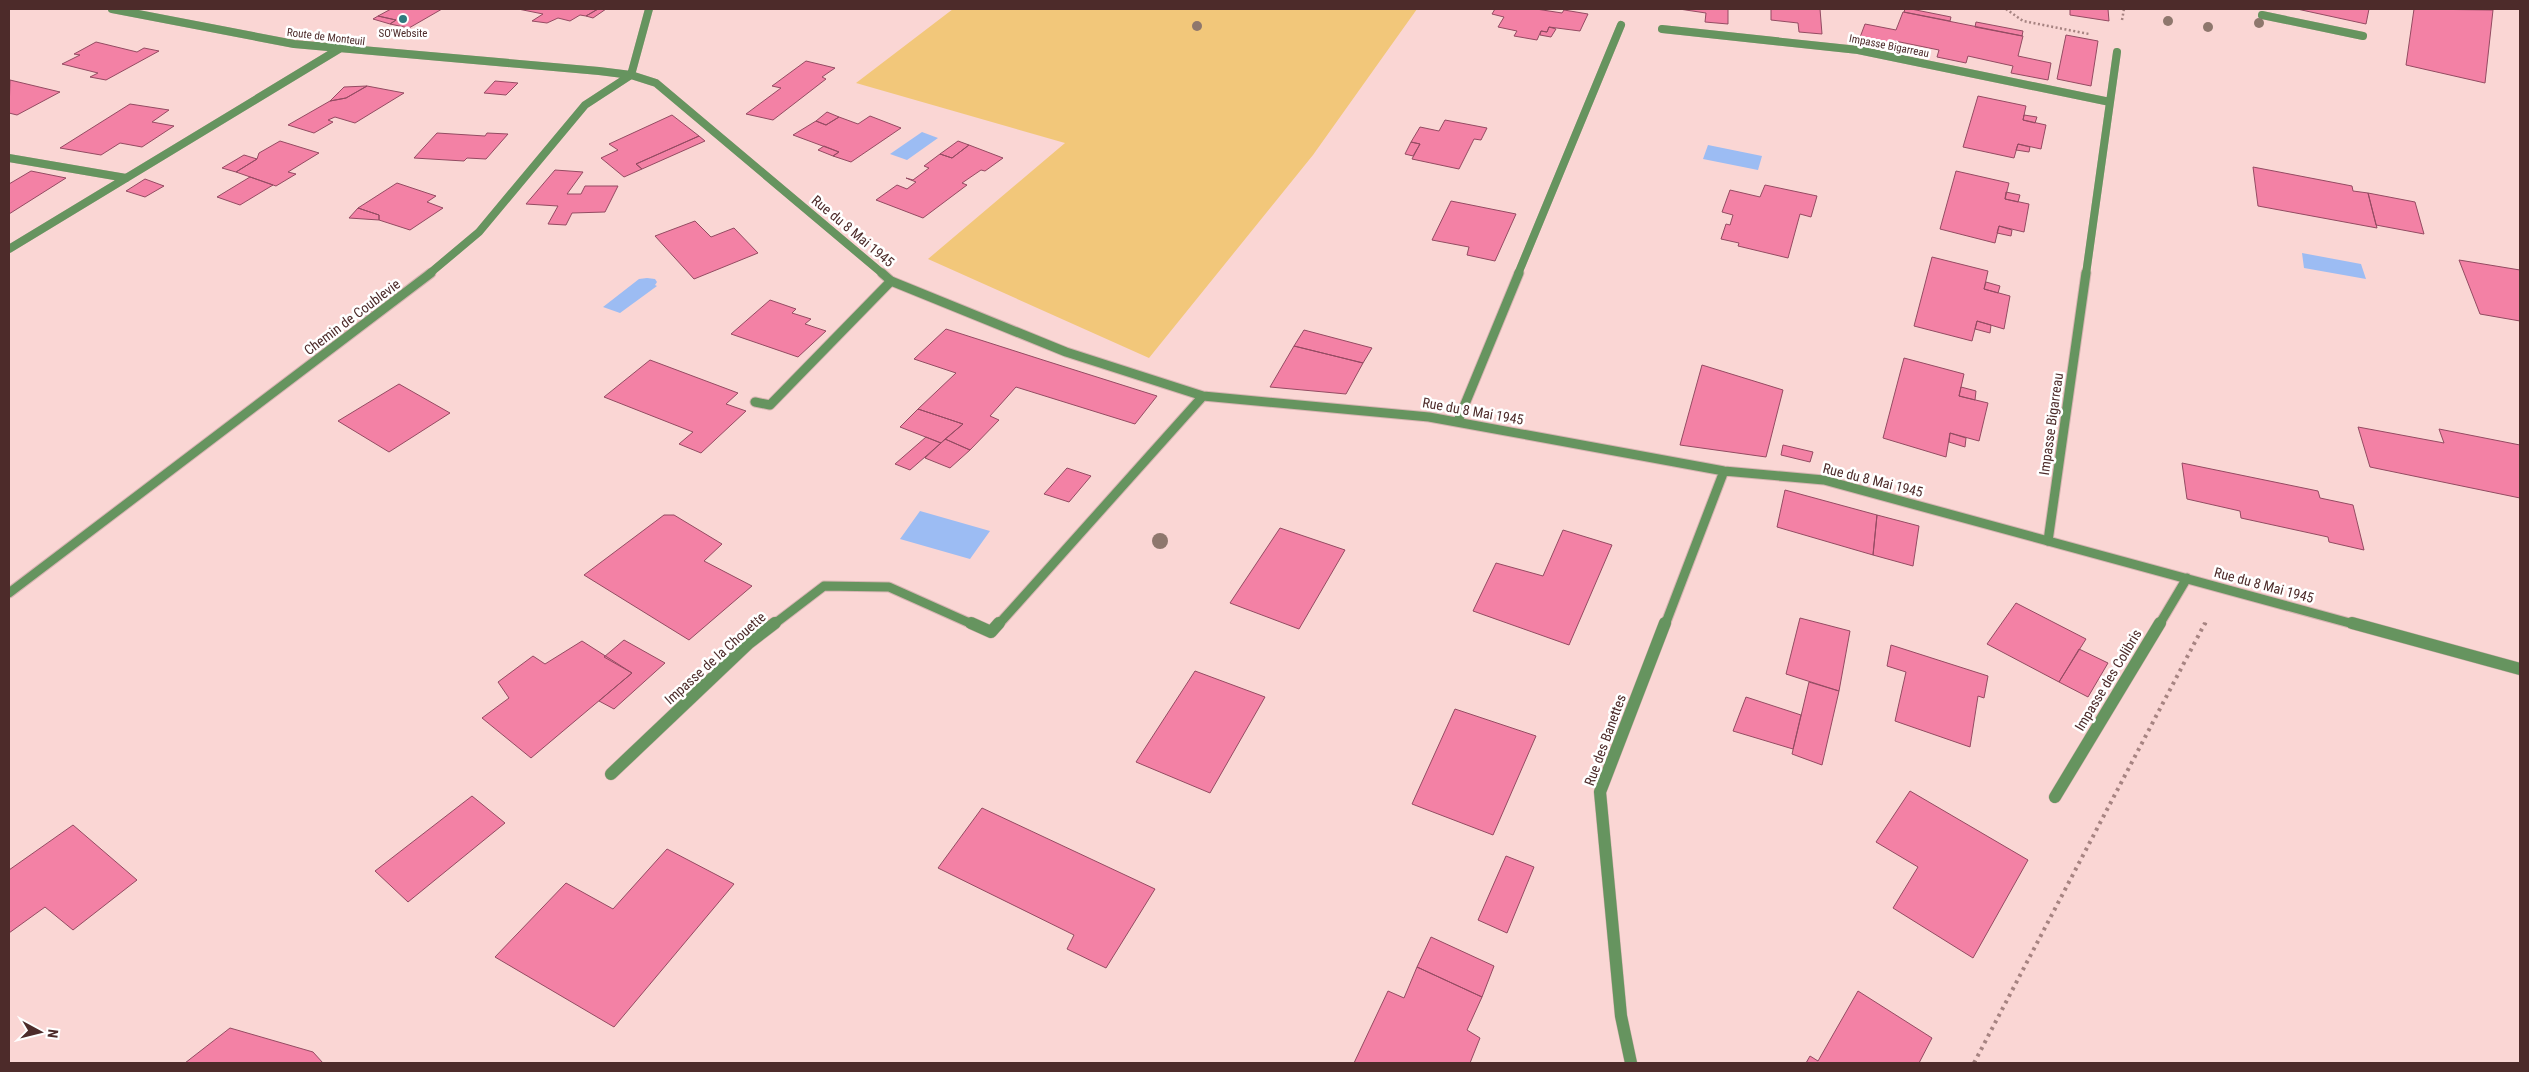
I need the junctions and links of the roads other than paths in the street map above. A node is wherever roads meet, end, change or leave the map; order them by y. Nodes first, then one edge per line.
1 (112, 9) edge
2 (649, 9) edge
3 (2262, 15) dead end
4 (1622, 25) dead end
5 (1662, 29) dead end
6 (2364, 36) dead end
7 (339, 49) junction
8 (2117, 52) dead end
9 (630, 75) junction
10 (2110, 102) junction
11 (9, 158) edge
12 (126, 178) junction
13 (9, 249) edge
14 (892, 281) junction
15 (1203, 396) junction
16 (755, 402) dead end
17 (1458, 421) junction
18 (1724, 471) junction
19 (2048, 541) junction
20 (2187, 578) junction
21 (9, 593) edge
22 (2520, 669) edge
23 (611, 774) dead end
24 (2055, 797) dead end
25 (1631, 1063) edge

1 - 7 street, Route de Monteuil
2 - 9 street
3 - 6 street
4 - 17 street
5 - 10 street, Impasse Bigarreau
7 - 9 street, Route de Monteuil
7 - 12 street
8 - 10 street, Impasse Bigarreau
9 - 14 street, Rue du 8 Mai 1945
9 - 21 street, Chemin de Coublevie
10 - 19 street, Impasse Bigarreau
11 - 12 street
12 - 13 street
14 - 15 street, Rue du 8 Mai 1945
14 - 16 street
15 - 17 street, Rue du 8 Mai 1945
15 - 23 street, Impasse de la Chouette
17 - 18 street, Rue du 8 Mai 1945
18 - 19 street, Rue du 8 Mai 1945
18 - 25 street, Rue des Banettes
19 - 20 street, Rue du 8 Mai 1945
20 - 22 street, Rue du 8 Mai 1945
20 - 24 street, Impasse des Colibris

